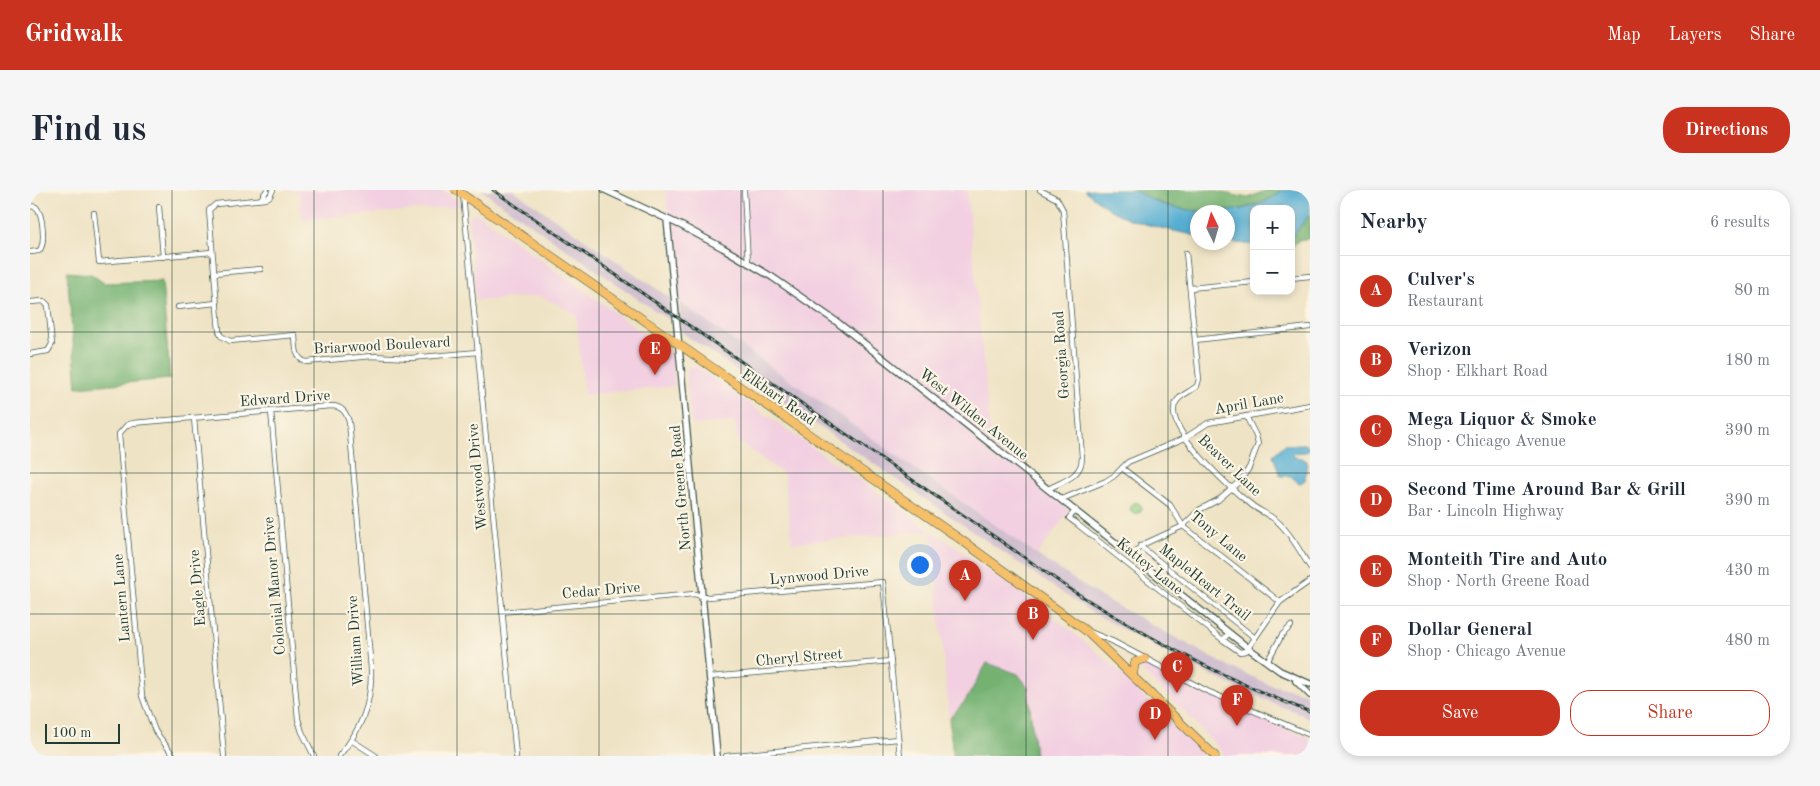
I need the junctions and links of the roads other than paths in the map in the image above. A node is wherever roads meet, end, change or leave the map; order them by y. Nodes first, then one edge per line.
1 (267, 190) edge
2 (273, 190) edge
3 (456, 190) edge
4 (605, 190) edge
5 (744, 190) edge
6 (1040, 190) edge
7 (463, 195) junction
8 (260, 200) junction
9 (30, 206) edge
10 (159, 207) dead end
11 (94, 213) dead end
12 (667, 219) junction
13 (30, 252) edge
14 (212, 252) junction
15 (1186, 253) dead end
16 (163, 257) junction
17 (748, 263) junction
18 (261, 269) dead end
19 (214, 273) junction
20 (1310, 276) edge
21 (1295, 278) edge
22 (1250, 282) edge
23 (1190, 288) junction
24 (30, 302) edge
25 (217, 303) junction
26 (178, 307) dead end
27 (1310, 328) edge
28 (1195, 340) junction
29 (678, 344) junction
30 (478, 352) junction
31 (30, 354) edge
32 (1310, 405) edge
33 (271, 411) junction
34 (1246, 416) junction
35 (194, 418) junction
36 (122, 429) joint
37 (1185, 438) junction
38 (1122, 468) junction
39 (1233, 488) junction
40 (1048, 489) junction
41 (1062, 499) junction
42 (1076, 510) junction
43 (1183, 526) junction
44 (360, 546) joint
45 (1140, 546) junction
46 (1131, 555) junction
47 (1310, 566) edge
48 (1151, 571) junction
49 (1145, 577) junction
50 (1310, 581) edge
51 (702, 596) junction
52 (1280, 602) junction
53 (502, 612) junction
54 (1291, 626) dead end
55 (1085, 630) junction
56 (1229, 633) junction
57 (1255, 638) junction
58 (1223, 640) junction
59 (1248, 648) junction
60 (1145, 659) junction
61 (891, 661) junction
62 (1267, 662) junction
63 (1133, 674) junction
64 (1290, 676) junction
65 (710, 677) junction
66 (1310, 684) edge
67 (1310, 694) edge
68 (1310, 735) edge
69 (898, 739) junction
70 (352, 740) junction
71 (174, 756) edge
72 (224, 756) edge
73 (314, 756) edge
74 (338, 756) edge
75 (376, 756) edge
76 (516, 756) edge
77 (717, 756) edge
78 (726, 756) edge
79 (900, 756) edge
80 (1215, 756) edge

1 - 8 street
2 - 8 street
3 - 7 highway, Elkhart Road
4 - 12 street, West Wilden Avenue
5 - 17 street
6 - 40 street, Georgia Road
7 - 29 highway, Elkhart Road
7 - 30 street, Westwood Drive
8 - 14 street, Briarwood Boulevard
9 - 13 street
10 - 16 street
11 - 16 street
12 - 17 street, West Wilden Avenue
12 - 29 street, North Greene Road
14 - 16 street
14 - 19 street, Briarwood Boulevard
15 - 23 street, Beaver Lane
17 - 40 street, West Wilden Avenue
18 - 19 street
19 - 25 street, Briarwood Boulevard
20 - 21 street
22 - 23 street
23 - 28 street, Beaver Lane
24 - 31 street
25 - 26 street
25 - 30 street, Briarwood Boulevard
27 - 28 street
28 - 37 street, Beaver Lane
29 - 51 street, North Greene Road
29 - 55 highway, Elkhart Road
30 - 53 street, Westwood Drive
32 - 34 street, April Lane
33 - 35 street, Edward Drive
33 - 44 street, Edward Drive
33 - 73 street, Colonial Manor Drive
34 - 37 street, April Lane
34 - 39 street
35 - 36 street, Edward Drive
35 - 72 street, Eagle Drive
36 - 71 street, Lantern Lane
37 - 38 street, April Lane
37 - 39 street, Beaver Lane
38 - 41 street, April Lane
38 - 43 street, Tony Lane
39 - 43 street
39 - 47 street, Beaver Lane
40 - 41 street, West Wilden Avenue
41 - 42 street, West Wilden Avenue
42 - 46 street, West Wilden Avenue
42 - 49 street, Kattey Lane
43 - 45 street
43 - 52 street, Tony Lane
44 - 70 street, William Drive
45 - 46 street
45 - 57 street, MapleHeart Trail
46 - 48 street, West Wilden Avenue
48 - 49 street
48 - 56 street, West Wilden Avenue
49 - 58 street, Kattey Lane
50 - 52 street
51 - 53 street, Cedar Drive
51 - 61 street, Lynwood Drive
51 - 65 street, North Greene Road
52 - 57 street
53 - 76 street, Westwood Drive
54 - 62 street
55 - 60 street
55 - 63 highway, Elkhart Road
56 - 58 street
56 - 59 street, West Wilden Avenue
57 - 59 street
58 - 59 street, Kattey Lane
59 - 62 street, West Wilden Avenue
60 - 63 highway
60 - 68 street
61 - 65 street, Cheryl Street
61 - 69 street, Lynwood Drive
62 - 64 street, West Wilden Avenue
63 - 80 highway, Elkhart Road
64 - 66 street, West Wilden Avenue
64 - 67 street
65 - 77 street, North Greene Road
69 - 78 street
69 - 79 street, Lynwood Drive
70 - 74 street, William Drive
70 - 75 street

